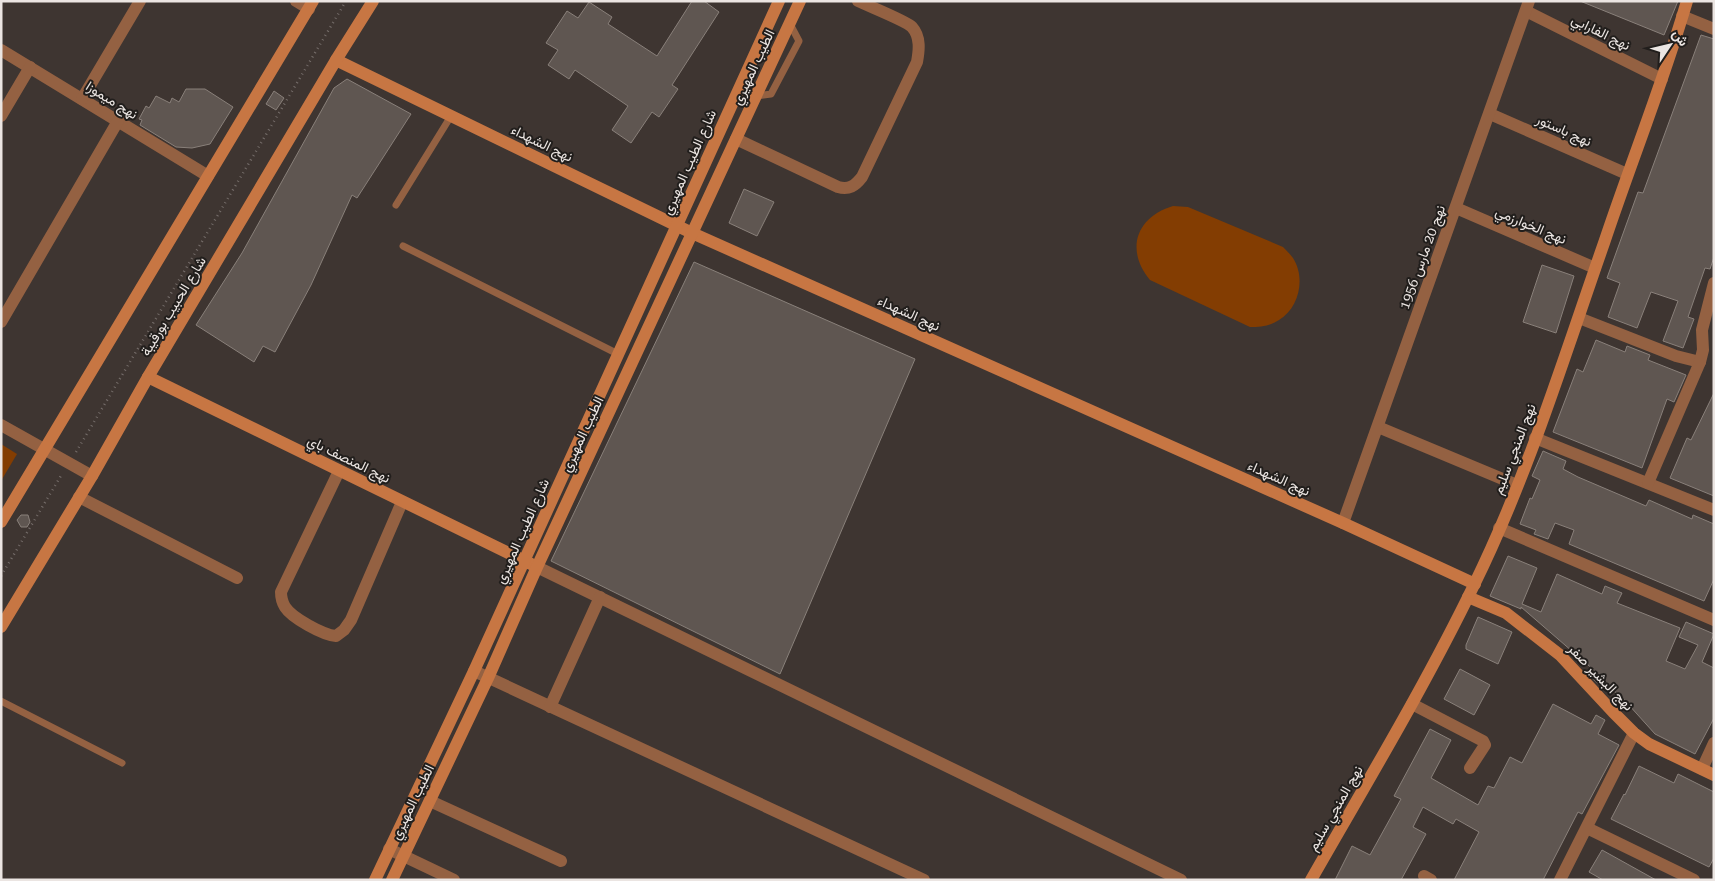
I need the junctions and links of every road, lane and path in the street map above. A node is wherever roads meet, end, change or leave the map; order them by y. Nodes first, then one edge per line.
1 (140, 1) edge
2 (296, 1) edge
3 (346, 1) edge
4 (373, 1) edge
5 (800, 1) edge
6 (858, 1) edge
7 (775, 2) edge
8 (1687, 2) edge
9 (311, 5) edge
10 (1528, 6) edge
11 (1682, 16) junction
12 (1714, 29) edge
13 (1, 50) edge
14 (336, 60) junction
15 (30, 67) junction
16 (1662, 79) junction
17 (82, 99) junction
18 (1490, 114) junction
19 (1, 116) edge
20 (451, 116) junction
21 (118, 121) junction
22 (736, 139) junction
23 (1627, 174) junction
24 (208, 176) junction
25 (396, 205) dead end
26 (1456, 208) junction
27 (677, 226) junction
28 (692, 233) junction
29 (403, 246) dead end
30 (1595, 268) junction
31 (1714, 283) edge
32 (1579, 318) junction
33 (1, 322) edge
34 (1708, 330) edge
35 (618, 354) junction
36 (1700, 362) junction
37 (148, 377) junction
38 (1, 425) edge
39 (1378, 427) junction
40 (1535, 438) junction
41 (44, 450) junction
42 (69, 464) junction
43 (339, 472) junction
44 (92, 476) junction
45 (1648, 483) junction
46 (1517, 485) junction
47 (80, 497) junction
48 (402, 502) junction
49 (1714, 510) edge
50 (1, 522) edge
51 (1343, 523) junction
52 (1499, 528) junction
53 (524, 561) junction
54 (538, 567) junction
55 (1, 576) edge
56 (237, 578) dead end
57 (1475, 584) junction
58 (600, 597) junction
59 (1468, 597) junction
60 (1714, 620) edge
61 (1, 627) edge
62 (474, 671) junction
63 (488, 678) junction
64 (1, 701) edge
65 (1412, 704) junction
66 (550, 707) junction
67 (1634, 733) junction
68 (1714, 743) edge
69 (122, 763) dead end
70 (1470, 768) dead end
71 (1708, 772) edge
72 (430, 801) junction
73 (1587, 828) junction
74 (389, 849) junction
75 (403, 855) junction
76 (561, 861) dead end
77 (375, 880) edge
78 (392, 880) edge
79 (454, 880) edge
80 (924, 880) edge
81 (1181, 880) edge
82 (1311, 880) edge
83 (1560, 880) edge
84 (1694, 880) edge

1 - 17 street
2 - 9 street
3 - 42 path
4 - 14 street, شارع الحبيب بورقيبة
5 - 22 street, الطيب المهيري
6 - 22 street
7 - 27 street, شارع الطيب المهيري
8 - 11 street, نهج المنجي سليم
9 - 24 street
10 - 16 street, نهج الفارابي
10 - 18 street, نهج 20 مارس 1956
11 - 12 street
11 - 16 street, نهج المنجي سليم
13 - 15 street, نهج ميموزا
14 - 20 street, نهج الشهداء
14 - 37 street, شارع الحبيب بورقيبة
15 - 17 street, نهج ميموزا
15 - 19 street
16 - 23 street, نهج المنجي سليم
17 - 21 street, نهج ميموزا
18 - 23 street, نهج باستور
18 - 26 street, نهج 20 مارس 1956
20 - 25 lane
20 - 27 street, نهج الشهداء
21 - 24 street, نهج ميموزا
21 - 33 street
22 - 28 street, الطيب المهيري
23 - 30 street, نهج المنجي سليم
24 - 41 street
26 - 30 street, نهج الخوارزمي
26 - 39 street, نهج 20 مارس 1956
27 - 28 street, نهج الشهداء
27 - 35 street, شارع الطيب المهيري
28 - 51 street, نهج الشهداء
28 - 54 street, الطيب المهيري
29 - 35 lane
30 - 32 street, نهج المنجي سليم
31 - 34 street
32 - 36 street
32 - 40 street, نهج المنجي سليم
34 - 36 street
35 - 53 street, شارع الطيب المهيري
36 - 45 street
37 - 43 street, نهج المنصف باي
37 - 44 street, شارع الحبيب بورقيبة
38 - 41 street
39 - 46 street
39 - 51 street, نهج 20 مارس 1956
40 - 45 street
40 - 46 street, نهج المنجي سليم
41 - 42 street
41 - 50 street
42 - 44 street
42 - 55 path
43 - 48 street, نهج المنصف باي
43 - 48 street
44 - 47 street, شارع الحبيب بورقيبة
45 - 49 street
46 - 52 street, نهج المنجي سليم
47 - 56 street
47 - 61 street, شارع الحبيب بورقيبة
48 - 53 street, نهج المنصف باي
51 - 57 street, نهج الشهداء
52 - 57 street, نهج المنجي سليم
52 - 60 street
53 - 54 street, نهج المنصف باي
53 - 62 street, شارع الطيب المهيري
54 - 58 street
54 - 63 street, الطيب المهيري
57 - 59 street, نهج المنجي سليم
58 - 66 street
58 - 81 street
59 - 65 street, نهج المنجي سليم
59 - 67 street, نهج البشير صفر
62 - 63 street
62 - 74 street, شارع الطيب المهيري
63 - 66 street
63 - 72 street, الطيب المهيري
64 - 69 lane
65 - 70 street
65 - 82 street, نهج المنجي سليم
66 - 80 street
67 - 71 street, نهج البشير صفر
67 - 73 street
68 - 71 street
72 - 75 street, الطيب المهيري
72 - 76 street
73 - 83 street
73 - 84 street
74 - 75 street
74 - 77 street, شارع الطيب المهيري
75 - 78 street, الطيب المهيري
75 - 79 street

